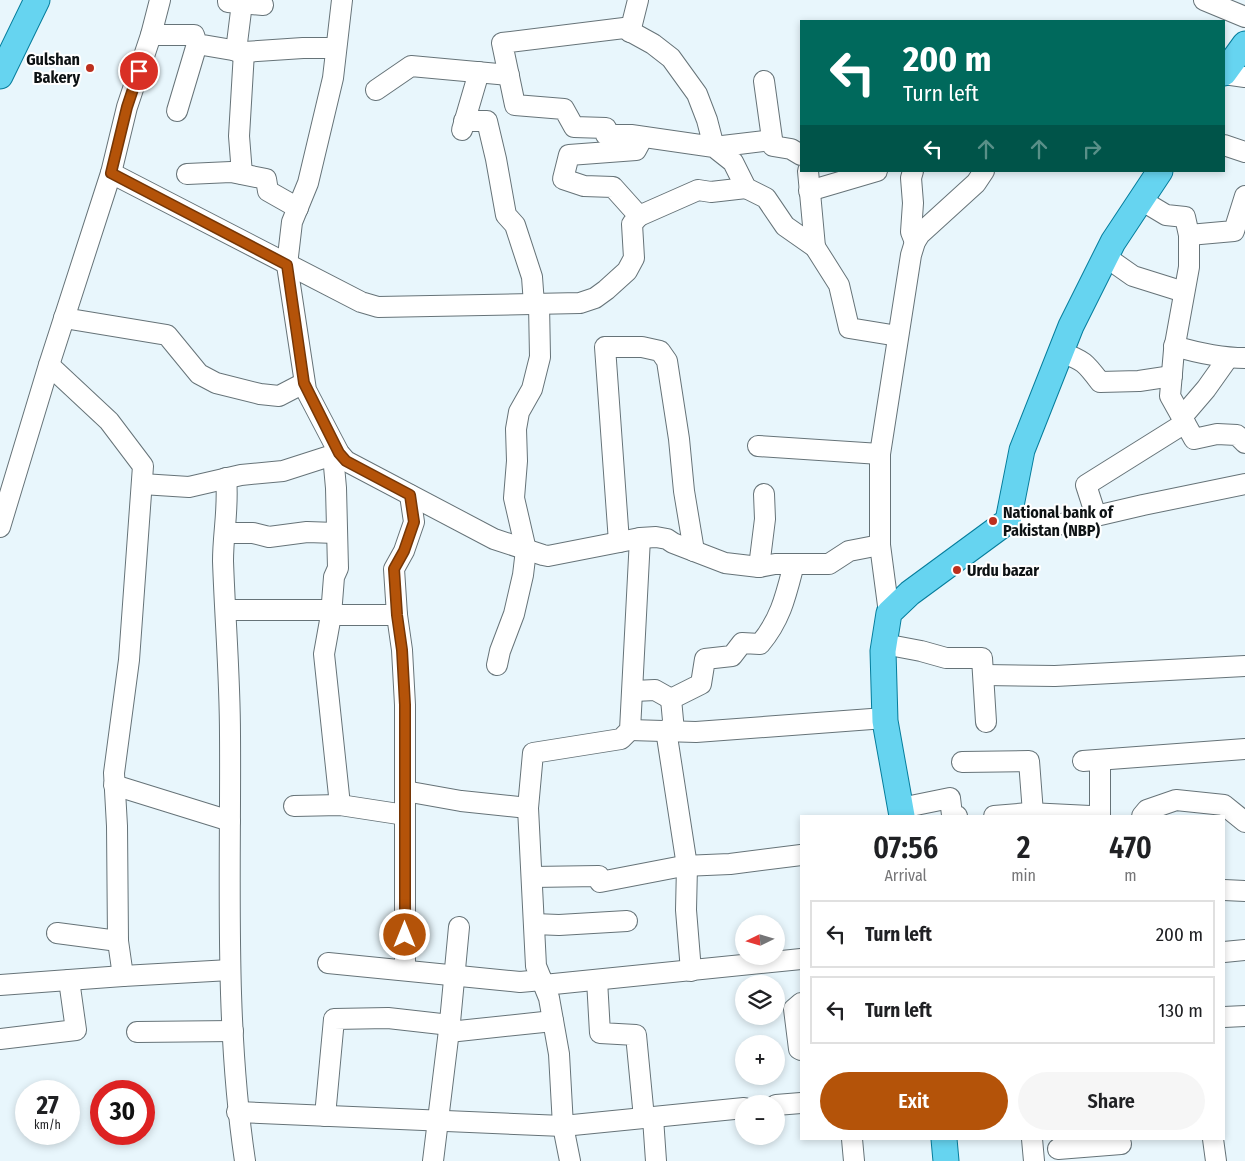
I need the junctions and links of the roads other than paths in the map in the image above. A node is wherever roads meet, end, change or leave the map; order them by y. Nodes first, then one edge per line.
1 (37, 0) edge
2 (160, 0) edge
3 (342, 0) edge
4 (638, 0) edge
5 (1204, 0) edge
6 (235, 2) edge
7 (263, 6) dead end
8 (1245, 17) edge
9 (630, 32) junction
10 (151, 35) junction
11 (197, 44) junction
12 (1245, 44) edge
13 (336, 48) junction
14 (240, 51) junction
15 (1, 69) edge
16 (479, 72) junction
17 (1225, 73) edge
18 (509, 74) junction
19 (1225, 74) edge
20 (1245, 77) edge
21 (764, 81) dead end
22 (376, 90) dead end
23 (177, 111) dead end
24 (642, 137) junction
25 (772, 140) junction
26 (1225, 145) edge
27 (714, 147) junction
28 (1245, 152) edge
29 (800, 154) edge
30 (808, 172) edge
31 (874, 172) edge
32 (983, 172) edge
33 (1159, 172) edge
34 (111, 173) junction
35 (187, 174) dead end
36 (242, 174) junction
37 (910, 174) edge
38 (746, 188) junction
39 (809, 191) junction
40 (1245, 196) edge
41 (1141, 200) junction
42 (298, 208) junction
43 (639, 216) junction
44 (1189, 234) junction
45 (915, 242) junction
46 (815, 247) junction
47 (1106, 257) junction
48 (287, 265) junction
49 (1184, 292) junction
50 (536, 304) junction
51 (64, 318) junction
52 (898, 336) junction
53 (1174, 346) junction
54 (1061, 352) junction
55 (1237, 358) edge
56 (49, 364) junction
57 (1172, 376) junction
58 (304, 383) junction
59 (1184, 420) junction
60 (1245, 443) edge
61 (758, 446) dead end
62 (336, 454) junction
63 (880, 454) junction
64 (226, 478) junction
65 (142, 484) junction
66 (1245, 484) edge
67 (764, 494) dead end
68 (410, 495) junction
69 (1096, 516) junction
70 (1008, 521) junction
71 (0, 527) edge
72 (225, 533) junction
73 (336, 533) junction
74 (640, 538) junction
75 (619, 542) junction
76 (880, 545) junction
77 (526, 550) junction
78 (694, 550) junction
79 (794, 564) junction
80 (759, 567) junction
81 (226, 610) junction
82 (332, 613) junction
83 (889, 613) junction
84 (397, 615) junction
85 (884, 644) junction
86 (497, 665) dead end
87 (1245, 666) edge
88 (984, 675) junction
89 (634, 690) junction
90 (670, 699) junction
91 (885, 718) junction
92 (986, 722) dead end
93 (630, 730) junction
94 (670, 730) junction
95 (1245, 749) edge
96 (962, 762) dead end
97 (114, 784) junction
98 (405, 791) junction
99 (340, 805) junction
100 (294, 806) dead end
101 (528, 808) junction
102 (901, 812) edge
103 (1033, 813) junction
104 (405, 815) junction
105 (952, 815) edge
106 (1007, 815) edge
107 (1071, 815) edge
108 (1100, 815) edge
109 (1143, 815) edge
110 (230, 821) junction
111 (1245, 822) edge
112 (800, 855) edge
113 (687, 866) junction
114 (532, 877) junction
115 (1225, 890) edge
116 (1245, 891) edge
117 (627, 921) dead end
118 (534, 924) junction
119 (459, 928) dead end
120 (57, 932) dead end
121 (118, 941) junction
122 (1245, 950) edge
123 (1225, 952) edge
124 (800, 958) edge
125 (328, 963) dead end
126 (230, 970) junction
127 (405, 970) junction
128 (690, 971) junction
129 (454, 975) junction
130 (123, 976) junction
131 (69, 980) junction
132 (597, 980) junction
133 (543, 983) junction
134 (0, 985) edge
135 (800, 1004) edge
136 (1245, 1016) edge
137 (1225, 1017) edge
138 (553, 1021) junction
139 (449, 1029) junction
140 (233, 1031) junction
141 (137, 1032) dead end
142 (0, 1039) edge
143 (800, 1049) edge
144 (800, 1103) edge
145 (785, 1104) edge
146 (735, 1109) edge
147 (237, 1112) junction
148 (325, 1116) junction
149 (648, 1118) junction
150 (437, 1121) junction
151 (563, 1126) junction
152 (852, 1140) edge
153 (944, 1140) edge
154 (1032, 1140) edge
155 (1214, 1140) edge
156 (1122, 1148) edge
157 (1058, 1149) dead end
158 (245, 1161) edge
159 (433, 1161) edge
160 (570, 1161) edge
161 (656, 1161) edge
162 (854, 1161) edge
163 (946, 1161) edge
164 (1034, 1161) edge
165 (1216, 1161) edge

1 - 15 main road
2 - 10 street
3 - 13 street
4 - 9 street
5 - 8 street
6 - 7 street
6 - 14 street
9 - 18 street
9 - 27 street
10 - 11 street
10 - 34 street
11 - 14 street
11 - 23 street
12 - 17 main road
13 - 14 street
13 - 42 street
14 - 36 street
16 - 18 street
16 - 22 street
16 - 50 street
18 - 24 street
19 - 20 street
21 - 25 street
24 - 27 street
24 - 43 street
25 - 27 street
25 - 29 street
26 - 28 street
27 - 38 street
30 - 39 street
31 - 39 street
32 - 45 street
33 - 41 main road
34 - 48 street
34 - 51 street
35 - 36 street
36 - 42 street
37 - 45 street
38 - 43 street
38 - 46 street
39 - 46 street
40 - 44 street
41 - 44 street
41 - 47 main road
42 - 48 street
43 - 50 street
44 - 49 street
45 - 52 street
46 - 52 street
47 - 49 street
47 - 54 main road
48 - 50 street
48 - 58 street
49 - 53 street
50 - 77 street
51 - 56 street
51 - 58 street
52 - 63 street
53 - 55 street
53 - 57 street
54 - 57 street
54 - 70 main road
55 - 59 street
56 - 65 street
56 - 71 street
57 - 59 street
58 - 62 street
59 - 60 street
59 - 69 street
61 - 63 street
62 - 64 street
62 - 68 street
62 - 73 street
63 - 76 street
64 - 65 street
64 - 72 street
65 - 97 street
66 - 69 street
67 - 80 street
68 - 77 street
68 - 84 street
69 - 70 street
70 - 83 main road
72 - 73 street
72 - 81 street
73 - 82 street
74 - 75 street
74 - 78 street
74 - 89 street
75 - 77 street
75 - 78 street
76 - 79 street
76 - 83 street
77 - 86 street
78 - 80 street
79 - 80 street
79 - 90 street
81 - 82 street
81 - 110 street
82 - 84 street
82 - 99 street
83 - 85 main road
84 - 98 street
85 - 88 street
85 - 91 main road
87 - 88 street
88 - 92 street
89 - 90 street
89 - 93 street
90 - 94 street
91 - 94 street
91 - 102 main road
93 - 94 street
93 - 101 street
94 - 113 street
95 - 108 street
96 - 103 street
97 - 110 street
97 - 121 street
98 - 101 street
98 - 104 street
99 - 100 street
99 - 104 street
101 - 114 street
102 - 105 street
103 - 106 street
103 - 107 street
104 - 127 street
109 - 111 street
110 - 126 street
112 - 113 street
113 - 114 street
113 - 128 street
114 - 118 street
115 - 116 street
117 - 118 street
118 - 133 street
119 - 129 street
120 - 121 street
121 - 130 street
122 - 123 street
124 - 128 street
125 - 127 street
126 - 130 street
126 - 140 street
127 - 129 street
128 - 132 street
129 - 133 street
129 - 139 street
130 - 131 street
131 - 134 street
131 - 142 street
132 - 133 street
132 - 149 street
133 - 138 street
135 - 143 street
136 - 137 street
138 - 139 street
138 - 151 street
139 - 148 street
139 - 150 street
140 - 141 street
140 - 147 street
144 - 145 street
146 - 149 street
147 - 148 street
147 - 158 street
148 - 150 street
149 - 151 street
149 - 161 street
150 - 151 street
150 - 159 street
151 - 160 street
152 - 162 street
153 - 163 main road
154 - 164 street
155 - 165 street
156 - 157 street

